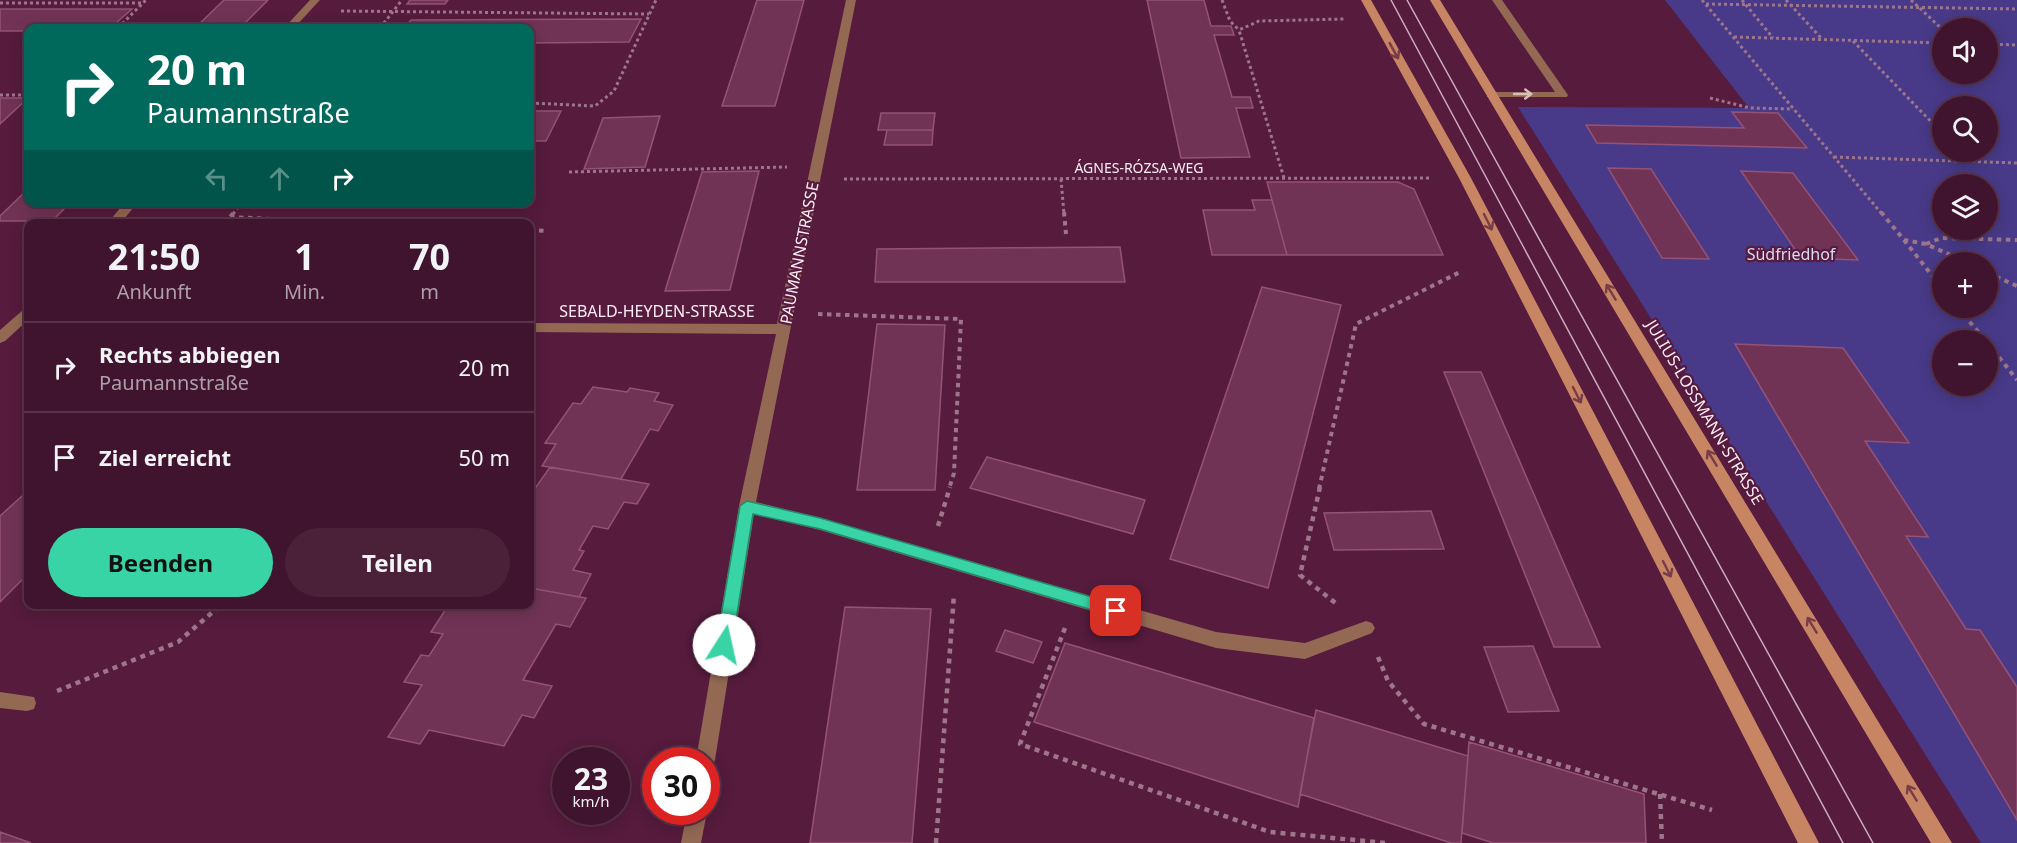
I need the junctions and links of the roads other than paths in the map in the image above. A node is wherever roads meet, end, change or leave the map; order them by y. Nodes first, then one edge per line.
1 (315, 0) edge
2 (851, 0) edge
3 (1366, 0) edge
4 (1435, 0) edge
5 (1497, 0) edge
6 (293, 24) edge
7 (1491, 94) junction
8 (127, 207) edge
9 (117, 219) edge
10 (24, 317) edge
11 (534, 327) edge
12 (785, 329) junction
13 (0, 338) edge
14 (747, 506) junction
15 (1366, 628) road end
16 (0, 700) edge
17 (27, 703) road end
18 (707, 747) edge
19 (694, 825) edge
20 (691, 843) edge
21 (1809, 843) edge
22 (1942, 843) edge

1 - 6 street
2 - 12 street, PAUMANNSTRASSE
3 -> 21 main road
4 - 7 main road, JULIUS-LOSSMANN-STRASSE
7 -> 5 street
22 -> 7 main road, JULIUS-LOSSMANN-STRASSE
8 - 9 street
10 - 13 street
11 - 12 street, SEBALD-HEYDEN-STRASSE
12 - 14 street, PAUMANNSTRASSE
14 - 15 street
14 - 18 street, PAUMANNSTRASSE
16 - 17 street
19 - 20 street

